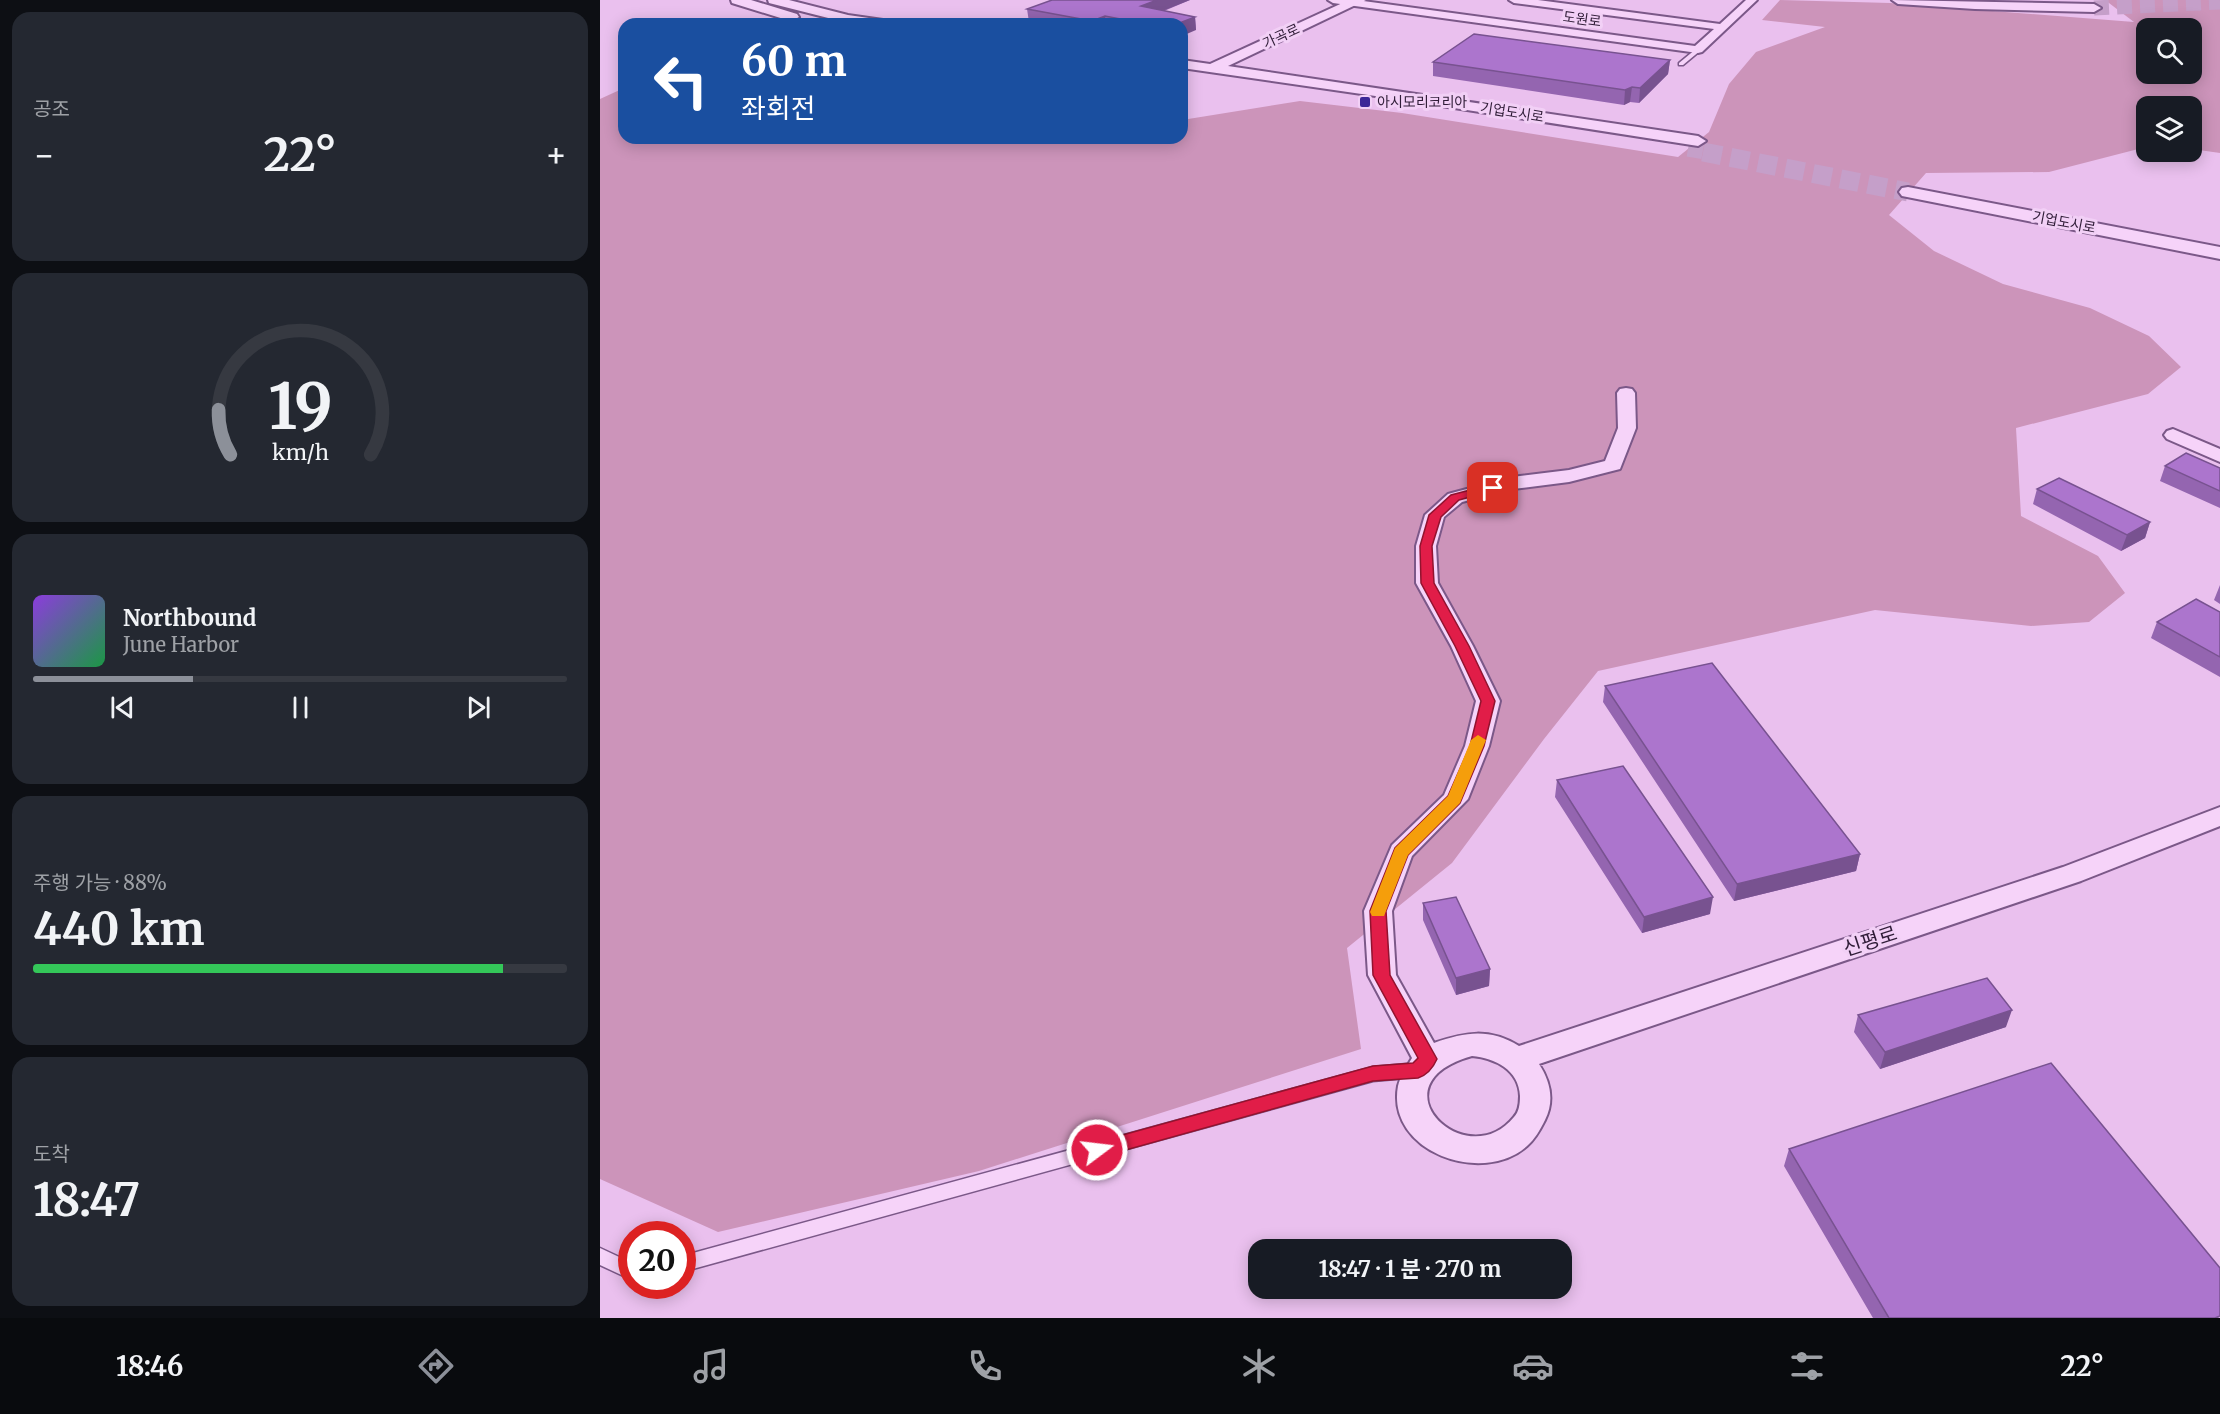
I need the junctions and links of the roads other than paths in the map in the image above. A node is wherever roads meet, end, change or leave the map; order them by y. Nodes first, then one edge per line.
1 (737, 0) edge
2 (774, 0) edge
3 (1514, 0) edge
4 (1898, 0) edge
5 (2026, 0) edge
6 (1345, 1) edge
7 (1747, 1) edge
8 (2091, 4) edge
9 (800, 18) edge
10 (848, 18) edge
11 (1721, 27) junction
12 (1698, 50) junction
13 (1681, 64) dead end
14 (1195, 68) edge
15 (1693, 145) tunnel mouth
16 (2220, 242) edge
17 (2220, 253) edge
18 (1626, 393) dead end
19 (2173, 435) dead end
20 (2220, 456) edge
21 (2220, 816) edge
22 (1516, 1059) junction
23 (1423, 1065) junction
24 (600, 1256) edge
25 (696, 1260) edge
26 (618, 1265) edge

1 - 9 street
2 - 10 street
3 - 11 street
4 - 8 street
5 - 8 street
6 - 12 street, 도원로
6 - 14 street, 가곡로
7 - 11 street
11 - 12 street
12 - 13 lane
14 - 15 street, 기업도시로
16 - 17 street, 기업도시로
18 - 23 street
19 - 20 street
21 - 22 street, 신평로
22 - 23 street
22 - 23 street
23 - 25 lane
24 - 26 lane

